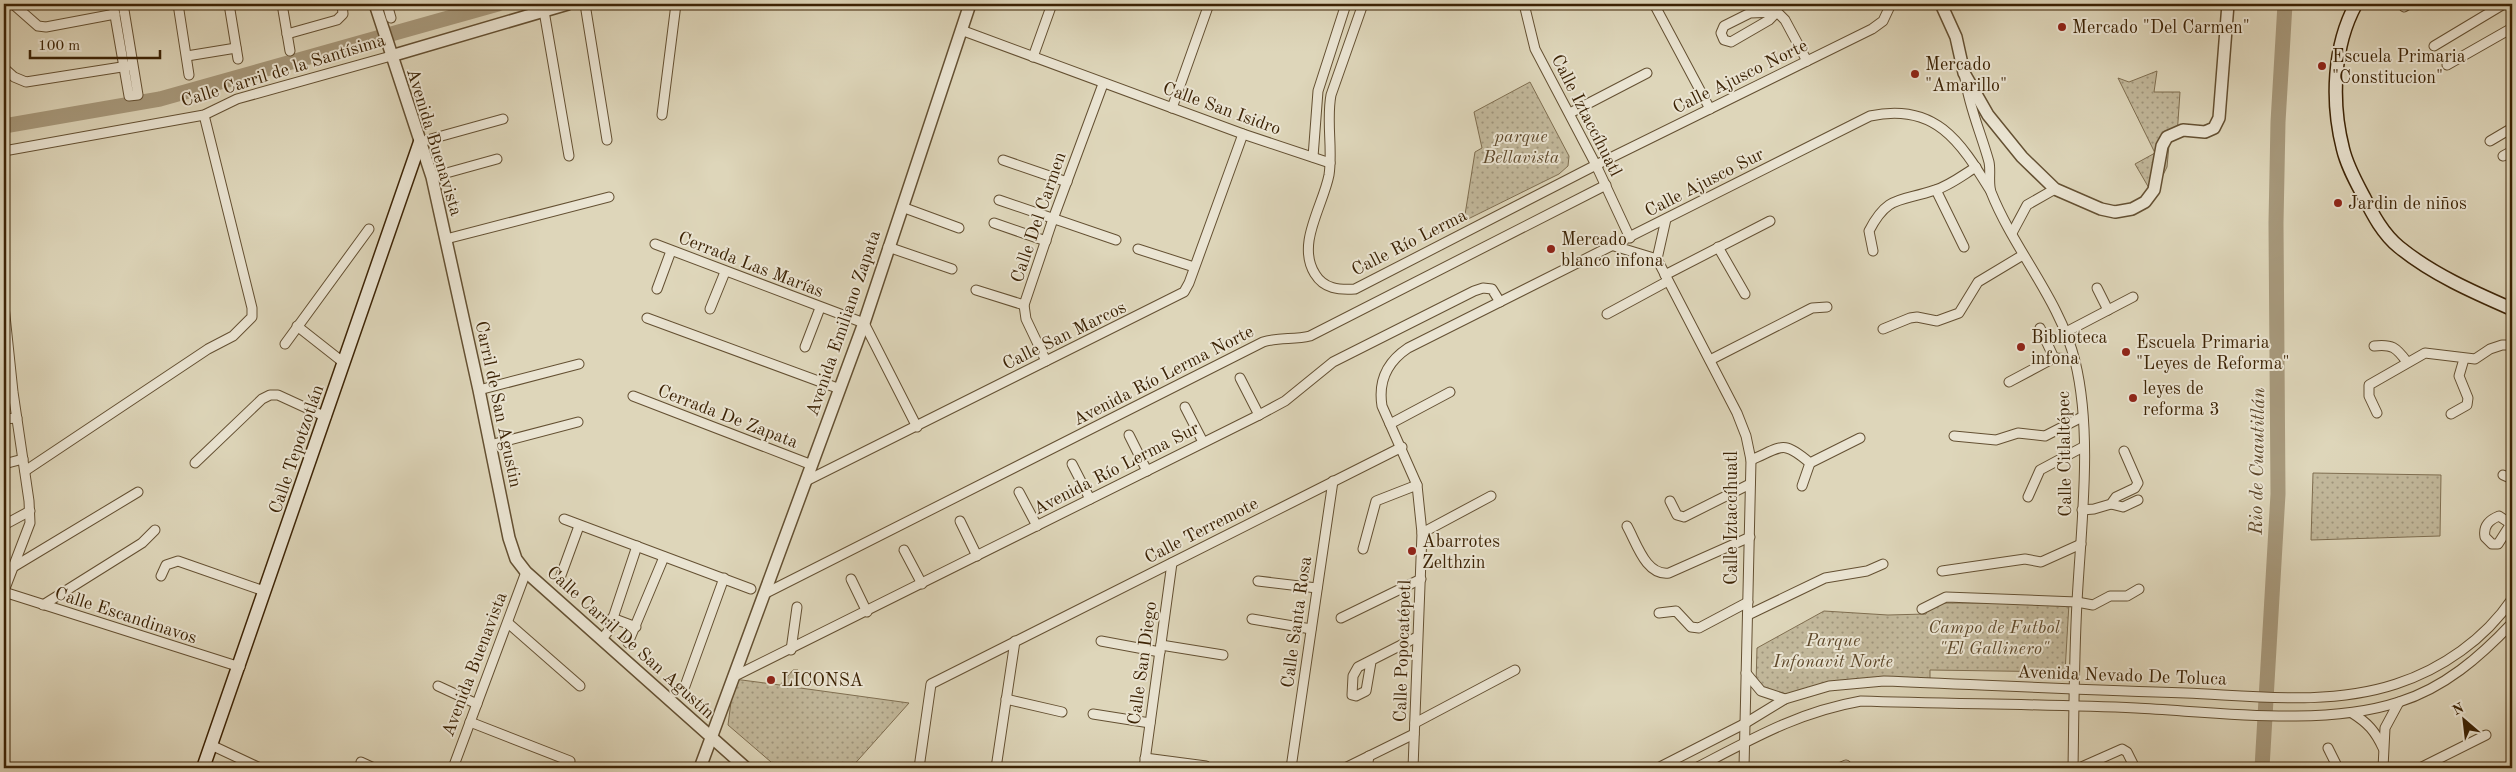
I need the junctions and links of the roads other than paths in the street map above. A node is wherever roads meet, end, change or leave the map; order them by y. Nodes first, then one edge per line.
1 (13, 4) edge
2 (113, 4) edge
3 (123, 4) edge
4 (178, 4) edge
5 (229, 4) edge
6 (282, 4) edge
7 (342, 4) edge
8 (375, 4) edge
9 (387, 4) edge
10 (568, 4) edge
11 (585, 4) edge
12 (676, 4) edge
13 (970, 4) edge
14 (1052, 4) edge
15 (1209, 4) edge
16 (1363, 4) edge
17 (1524, 4) edge
18 (1654, 4) edge
19 (1941, 4) edge
20 (2228, 4) edge
21 (2356, 4) edge
22 (2504, 4) edge
23 (1891, 6) edge
24 (1345, 8) edge
25 (544, 11) junction
26 (1777, 12) junction
27 (115, 14) junction
28 (391, 18) dead end
29 (1358, 18) junction
30 (2512, 28) edge
31 (961, 30) junction
32 (287, 34) junction
33 (2434, 46) dead end
34 (236, 48) junction
35 (290, 52) dead end
36 (187, 56) junction
37 (391, 56) junction
38 (1033, 57) junction
39 (238, 59) dead end
40 (1807, 61) junction
41 (2447, 65) dead end
42 (128, 66) junction
43 (4, 68) edge
44 (1647, 74) dead end
45 (1964, 74) junction
46 (189, 75) dead end
47 (1103, 84) junction
48 (1172, 108) junction
49 (1710, 109) junction
50 (1570, 113) junction
51 (662, 115) dead end
52 (204, 116) junction
53 (504, 119) dead end
54 (2512, 128) edge
55 (1243, 134) junction
56 (607, 140) dead end
57 (2490, 141) dead end
58 (420, 142) junction
59 (4, 151) edge
60 (2512, 151) edge
61 (569, 156) dead end
62 (2503, 156) dead end
63 (1313, 157) junction
64 (497, 159) dead end
65 (1003, 160) dead end
66 (1330, 163) junction
67 (1596, 165) junction
68 (1976, 167) junction
69 (432, 177) junction
70 (1066, 182) junction
71 (1606, 185) junction
72 (2055, 189) junction
73 (1936, 190) junction
74 (1990, 190) junction
75 (609, 197) dead end
76 (999, 200) dead end
77 (902, 207) junction
78 (2020, 216) junction
79 (2004, 218) junction
80 (1053, 219) junction
81 (1666, 219) junction
82 (1770, 221) dead end
83 (994, 223) dead end
84 (958, 228) dead end
85 (369, 229) dead end
86 (2012, 233) junction
87 (1630, 238) junction
88 (446, 239) junction
89 (1116, 240) dead end
90 (1046, 241) junction
91 (654, 244) dead end
92 (1614, 246) junction
93 (888, 247) junction
94 (1718, 247) junction
95 (1964, 247) dead end
96 (1138, 249) dead end
97 (671, 251) junction
98 (1873, 251) dead end
99 (2023, 255) junction
100 (1658, 259) junction
101 (1194, 267) junction
102 (952, 269) dead end
103 (725, 272) junction
104 (1666, 278) junction
105 (2097, 288) dead end
106 (657, 289) dead end
107 (976, 290) dead end
108 (1745, 294) dead end
109 (2133, 297) dead end
110 (2512, 299) edge
111 (1500, 302) junction
112 (2499, 304) junction
113 (1024, 305) junction
114 (4, 306) edge
115 (1827, 307) dead end
116 (820, 308) junction
117 (710, 309) dead end
118 (2512, 309) edge
119 (2108, 310) junction
120 (1607, 314) dead end
121 (647, 318) dead end
122 (864, 323) junction
123 (297, 326) junction
124 (2040, 328) dead end
125 (1883, 329) dead end
126 (2066, 332) junction
127 (5, 334) edge
128 (285, 344) dead end
129 (2512, 345) edge
130 (2374, 346) dead end
131 (805, 347) dead end
132 (2054, 358) junction
133 (2074, 359) junction
134 (2464, 359) junction
135 (1710, 360) junction
136 (1046, 361) junction
137 (2407, 362) junction
138 (344, 363) junction
139 (579, 364) dead end
140 (1240, 378) dead end
141 (2009, 382) dead end
142 (840, 389) junction
143 (479, 390) junction
144 (8, 392) edge
145 (1450, 392) dead end
146 (633, 396) dead end
147 (1185, 407) dead end
148 (1258, 414) junction
149 (2377, 414) dead end
150 (2451, 414) dead end
151 (326, 417) junction
152 (2082, 417) junction
153 (17, 418) junction
154 (4, 419) edge
155 (578, 422) dead end
156 (1390, 424) junction
157 (917, 427) junction
158 (1130, 435) dead end
159 (1954, 436) dead end
160 (1860, 438) dead end
161 (1203, 442) junction
162 (490, 446) junction
163 (2083, 446) junction
164 (1402, 448) junction
165 (2124, 451) dead end
166 (23, 459) junction
167 (1751, 460) junction
168 (195, 463) dead end
169 (1810, 463) junction
170 (4, 464) edge
171 (1072, 464) dead end
172 (812, 465) junction
173 (25, 471) junction
174 (1146, 471) junction
175 (2503, 475) dead end
176 (2512, 480) edge
177 (806, 481) junction
178 (1333, 481) junction
179 (1750, 484) junction
180 (1417, 485) junction
181 (1802, 486) dead end
182 (138, 492) dead end
183 (1019, 492) dead end
184 (1491, 496) dead end
185 (2028, 496) dead end
186 (1090, 499) junction
187 (2138, 500) dead end
188 (1670, 501) dead end
189 (2111, 504) junction
190 (2082, 510) junction
191 (30, 511) junction
192 (564, 519) dead end
193 (960, 521) dead end
194 (4, 526) edge
195 (579, 526) junction
196 (1037, 526) junction
197 (1627, 526) dead end
198 (155, 530) dead end
199 (1422, 533) junction
200 (1750, 538) junction
201 (2081, 544) junction
202 (637, 546) junction
203 (1363, 549) dead end
204 (904, 550) dead end
205 (664, 556) junction
206 (977, 556) junction
207 (1172, 563) junction
208 (1883, 564) dead end
209 (15, 566) junction
210 (1942, 571) dead end
211 (526, 572) junction
212 (161, 576) dead end
213 (560, 578) dead end
214 (724, 578) junction
215 (851, 579) dead end
216 (1421, 580) junction
217 (1258, 581) dead end
218 (922, 584) junction
219 (1318, 588) junction
220 (751, 589) dead end
221 (2139, 589) dead end
222 (4, 591) edge
223 (264, 591) junction
224 (764, 594) junction
225 (2512, 599) edge
226 (1748, 602) junction
227 (2077, 602) junction
228 (43, 605) junction
229 (797, 607) dead end
230 (1922, 609) dead end
231 (867, 612) junction
232 (1659, 613) dead end
233 (1748, 615) junction
234 (612, 618) junction
235 (1341, 618) dead end
236 (1252, 619) dead end
237 (508, 623) junction
238 (2512, 623) edge
239 (636, 627) junction
240 (1312, 629) junction
241 (1417, 637) junction
242 (602, 639) junction
243 (1015, 641) junction
244 (1102, 641) dead end
245 (628, 643) dead end
246 (1160, 648) junction
247 (791, 650) junction
248 (1223, 655) dead end
249 (1370, 662) junction
250 (240, 667) junction
251 (1515, 670) dead end
252 (1746, 673) junction
253 (734, 677) junction
254 (438, 686) dead end
255 (580, 686) dead end
256 (685, 686) dead end
257 (2073, 689) junction
258 (2125, 691) junction
259 (1006, 699) junction
260 (1785, 699) junction
261 (2399, 702) junction
262 (477, 704) junction
263 (2074, 706) junction
264 (2124, 708) junction
265 (1062, 712) dead end
266 (2352, 713) junction
267 (1093, 714) dead end
268 (470, 722) junction
269 (1150, 723) junction
270 (1415, 723) junction
271 (1744, 724) junction
272 (1414, 734) junction
273 (2486, 735) dead end
274 (712, 738) junction
275 (1746, 742) junction
276 (211, 745) junction
277 (2328, 748) dead end
278 (2383, 748) junction
279 (1369, 756) junction
280 (1145, 758) junction
281 (570, 761) dead end
282 (361, 762) dead end
283 (1206, 766) dead end
284 (204, 768) edge
285 (260, 768) edge
286 (374, 768) edge
287 (454, 768) edge
288 (700, 768) edge
289 (746, 768) edge
290 (919, 768) edge
291 (996, 768) edge
292 (1144, 768) edge
293 (1291, 768) edge
294 (1345, 768) edge
295 (1367, 768) edge
296 (1413, 768) edge
297 (1658, 768) edge
298 (1696, 768) edge
299 (1744, 768) edge
300 (2073, 768) edge
301 (2079, 768) edge
302 (2135, 768) edge
303 (2338, 768) edge
304 (2383, 768) edge
305 (2420, 768) edge

1 - 27 street
2 - 27 street
3 - 42 street
4 - 36 street
5 - 34 street
6 - 32 street
7 - 32 street
8 - 37 street, Avenida Buenavista
9 - 28 street
10 - 25 street, Calle Carril de la Santísima
11 - 56 street
12 - 51 street
13 - 31 street, Avenida Emiliano Zapata
14 - 38 street
15 - 48 street
16 - 29 street, Calle Río Lerma
17 - 50 street, Calle Iztaccíhuatl
18 - 49 street
19 - 45 street
20 - 72 street
21 - 112 main road
22 - 33 street
23 - 40 street, Calle Ajusco Norte
24 - 29 street
24 - 63 street
25 - 37 street, Calle Carril de la Santísima
25 - 61 street
26 - 26 street
26 - 40 street
27 - 42 street
29 - 66 street, Calle Río Lerma
30 - 41 street
31 - 38 street
31 - 77 street, Avenida Emiliano Zapata
32 - 35 street
34 - 36 street
34 - 39 street
36 - 46 street
37 - 52 street, Calle Carril de la Santísima
37 - 58 street, Avenida Buenavista
38 - 47 street
40 - 49 street, Calle Ajusco Norte
42 - 43 street
44 - 50 street
45 - 72 street
45 - 74 street, Calle Citlaltépec
47 - 48 street, Calle San Isidro
47 - 70 street, Calle Del Carmen
48 - 55 street, Calle San Isidro
49 - 67 street, Calle Ajusco Norte
50 - 67 street, Calle Iztaccíhuatl
52 - 59 street, Calle Carril de la Santísima
52 - 173 street
53 - 58 street
54 - 57 street
55 - 63 street, Calle San Isidro
55 - 101 street, Calle San Marcos
58 - 69 street, Avenida Buenavista
58 - 138 main road, Calle Tepotzotlán
60 - 62 street
63 - 66 street, Calle San Isidro
64 - 69 street
65 - 70 street
66 - 67 street, Calle Río Lerma
67 - 71 street, Calle Iztaccíhuatl
68 - 73 street
68 - 74 street, Calle Ajusco Sur
68 - 81 street, Calle Ajusco Sur
69 - 88 street, Avenida Buenavista
70 - 80 street, Calle Del Carmen
71 - 87 street, Calle Iztaccíhuatl
71 - 224 street, Avenida Río Lerma Norte
72 - 78 street
73 - 95 street
73 - 98 street
74 - 79 street, Calle Citlaltépec
75 - 88 street
76 - 80 street
77 - 84 street
77 - 93 street, Avenida Emiliano Zapata
78 - 79 street
78 - 86 street
79 - 86 street, Calle Citlaltépec
80 - 89 street
80 - 90 street, Calle Del Carmen
81 - 87 street, Calle Ajusco Sur
81 - 100 street
82 - 94 street
83 - 90 street
85 - 123 street
86 - 99 street, Calle Citlaltépec
87 - 92 street, Calle Ajusco Sur
88 - 143 street, Carril de San Agustin
90 - 113 street, Calle Del Carmen
91 - 97 street, Cerrada Las Marías
92 - 100 street
92 - 111 street, Calle Ajusco Sur
93 - 102 street
93 - 122 street, Avenida Emiliano Zapata
94 - 104 street
94 - 108 street
96 - 101 street
97 - 103 street, Cerrada Las Marías
97 - 106 street
99 - 125 street
99 - 126 street, Calle Citlaltépec
100 - 104 street, Calle Iztaccíhuatl
101 - 136 street, Calle San Marcos
103 - 116 street, Cerrada Las Marías
103 - 117 street
104 - 120 street
104 - 135 street, Calle Iztaccíhuatl
105 - 119 street
107 - 113 street
109 - 119 street
110 - 112 street
111 - 148 street, Avenida Río Lerma Sur
111 - 156 street, Calle Ajusco Sur
112 - 118 main road
113 - 136 street, Calle Del Carmen
114 - 127 street
115 - 135 street
116 - 122 street, Cerrada Las Marías
116 - 131 street
119 - 126 street
121 - 142 street
122 - 142 street, Avenida Emiliano Zapata
122 - 157 street
123 - 128 street
123 - 138 street
124 - 132 street
126 - 133 street, Calle Citlaltépec
127 - 144 street
129 - 134 street
130 - 137 street
132 - 133 street
132 - 141 street
133 - 152 street, Calle Citlaltépec
134 - 137 street
134 - 150 street
135 - 167 street, Calle Iztaccíhuatl
136 - 157 street, Calle San Marcos
137 - 149 street
138 - 151 main road, Calle Tepotzotlán
139 - 143 street
140 - 148 street
142 - 172 street, Avenida Emiliano Zapata
143 - 162 street, Carril de San Agustin
144 - 153 street
145 - 156 street
146 - 172 street, Cerrada De Zapata
147 - 161 street
148 - 161 street, Avenida Río Lerma Sur
151 - 168 street
151 - 223 main road, Calle Tepotzotlán
152 - 159 street
152 - 163 street, Calle Citlaltépec
153 - 154 street
153 - 166 street
155 - 162 street
156 - 164 street, Calle Ajusco Sur
157 - 177 street, Calle San Marcos
158 - 174 street
160 - 169 street
161 - 174 street, Avenida Río Lerma Sur
162 - 211 street, Carril de San Agustin
163 - 185 street
163 - 190 street, Calle Citlaltépec
164 - 178 street, Calle Terremote
164 - 180 street, Calle Popocatépetl
165 - 189 street
166 - 170 street
166 - 173 street
167 - 169 street
167 - 179 street, Calle Iztaccíhuatl
169 - 181 street
171 - 186 street
172 - 177 street, Avenida Emiliano Zapata
173 - 191 street
174 - 186 street, Avenida Río Lerma Sur
175 - 176 street
177 - 224 street, Avenida Emiliano Zapata
178 - 207 street, Calle Terremote
178 - 219 street, Calle Santa Rosa
179 - 188 street
179 - 200 street, Calle Iztaccíhuatl
180 - 199 street, Calle Popocatépetl
180 - 203 street
182 - 209 street
183 - 196 street
184 - 199 street
186 - 196 street, Avenida Río Lerma Sur
187 - 189 street
189 - 190 street
190 - 201 street, Calle Citlaltépec
191 - 194 street
191 - 209 street
192 - 195 street
193 - 206 street
195 - 202 street
195 - 213 street
196 - 206 street, Avenida Río Lerma Sur
197 - 200 street
198 - 228 street
199 - 216 street, Calle Popocatépetl
200 - 226 street, Calle Iztaccíhuatl
201 - 210 street
201 - 227 street, Calle Citlaltépec
202 - 205 street
202 - 234 street
204 - 218 street
205 - 214 street
205 - 239 street
206 - 218 street, Avenida Río Lerma Sur
207 - 243 street, Calle Terremote
207 - 246 street, Calle San Diego
208 - 233 street
209 - 222 street
211 - 237 street, Avenida Buenavista
211 - 242 street, Calle Carril De San Agustín
212 - 223 street
214 - 220 street
214 - 256 street
215 - 231 street
216 - 235 street
216 - 241 street, Calle Popocatépetl
217 - 219 street
218 - 231 street, Avenida Río Lerma Sur
219 - 240 street, Calle Santa Rosa
221 - 227 street
222 - 228 street, Calle Escandinavos
223 - 250 main road, Calle Tepotzotlán
224 - 253 street, Avenida Emiliano Zapata
225 - 258 street, Avenida Nevado De Toluca
226 - 232 street
226 - 233 street, Calle Iztaccíhuatl
227 - 230 street
227 - 257 street, Calle Citlaltépec
228 - 250 street, Calle Escandinavos
229 - 247 street
231 - 247 street, Avenida Río Lerma Sur
233 - 252 street, Calle Iztaccíhuatl
234 - 239 street
234 - 242 street
236 - 240 street
237 - 255 street
237 - 262 street, Avenida Buenavista
238 - 261 street, Avenida Nevado De Toluca
239 - 245 street
240 - 293 street, Calle Santa Rosa
241 - 249 street
241 - 270 street, Calle Popocatépetl
242 - 274 street, Calle Carril De San Agustín
243 - 259 street
243 - 290 street, Calle Terremote
244 - 246 street
246 - 248 street
246 - 269 street, Calle San Diego
247 - 253 street, Avenida Río Lerma Sur
249 - 249 street
250 - 276 main road, Calle Tepotzotlán
251 - 270 street
252 - 260 street
252 - 271 street, Calle Iztaccíhuatl
253 - 274 street, Avenida Emiliano Zapata
254 - 262 street
257 - 258 street, Avenida Nevado De Toluca
257 - 260 street, Avenida Nevado De Toluca
257 - 263 street, Calle Citlaltépec
258 - 264 street
259 - 265 street
259 - 291 street
260 - 271 street, Avenida Nevado De Toluca
261 - 266 street, Avenida Nevado De Toluca
261 - 278 street
262 - 268 street, Avenida Buenavista
263 - 264 street, Avenida Nevado De Toluca
263 - 275 street, Avenida Nevado De Toluca
263 - 300 street, Calle Citlaltépec
264 - 266 street, Avenida Nevado De Toluca
266 - 278 street
267 - 269 street
268 - 281 street
268 - 287 street, Avenida Buenavista
269 - 280 street, Calle San Diego
270 - 272 street, Calle Popocatépetl
271 - 275 street, Calle Iztaccíhuatl
271 - 297 street, Avenida Nevado De Toluca
272 - 279 street
272 - 296 street, Calle Popocatépetl
273 - 305 street
274 - 288 street, Avenida Emiliano Zapata
274 - 289 street, Calle Carril De San Agustín
275 - 298 street, Avenida Nevado De Toluca
275 - 299 street, Calle Iztaccíhuatl
276 - 284 main road, Calle Tepotzotlán
276 - 285 street
277 - 303 street
278 - 304 street
279 - 294 street
279 - 295 street
280 - 283 street
280 - 292 street, Calle San Diego
282 - 286 street
301 - 302 street

